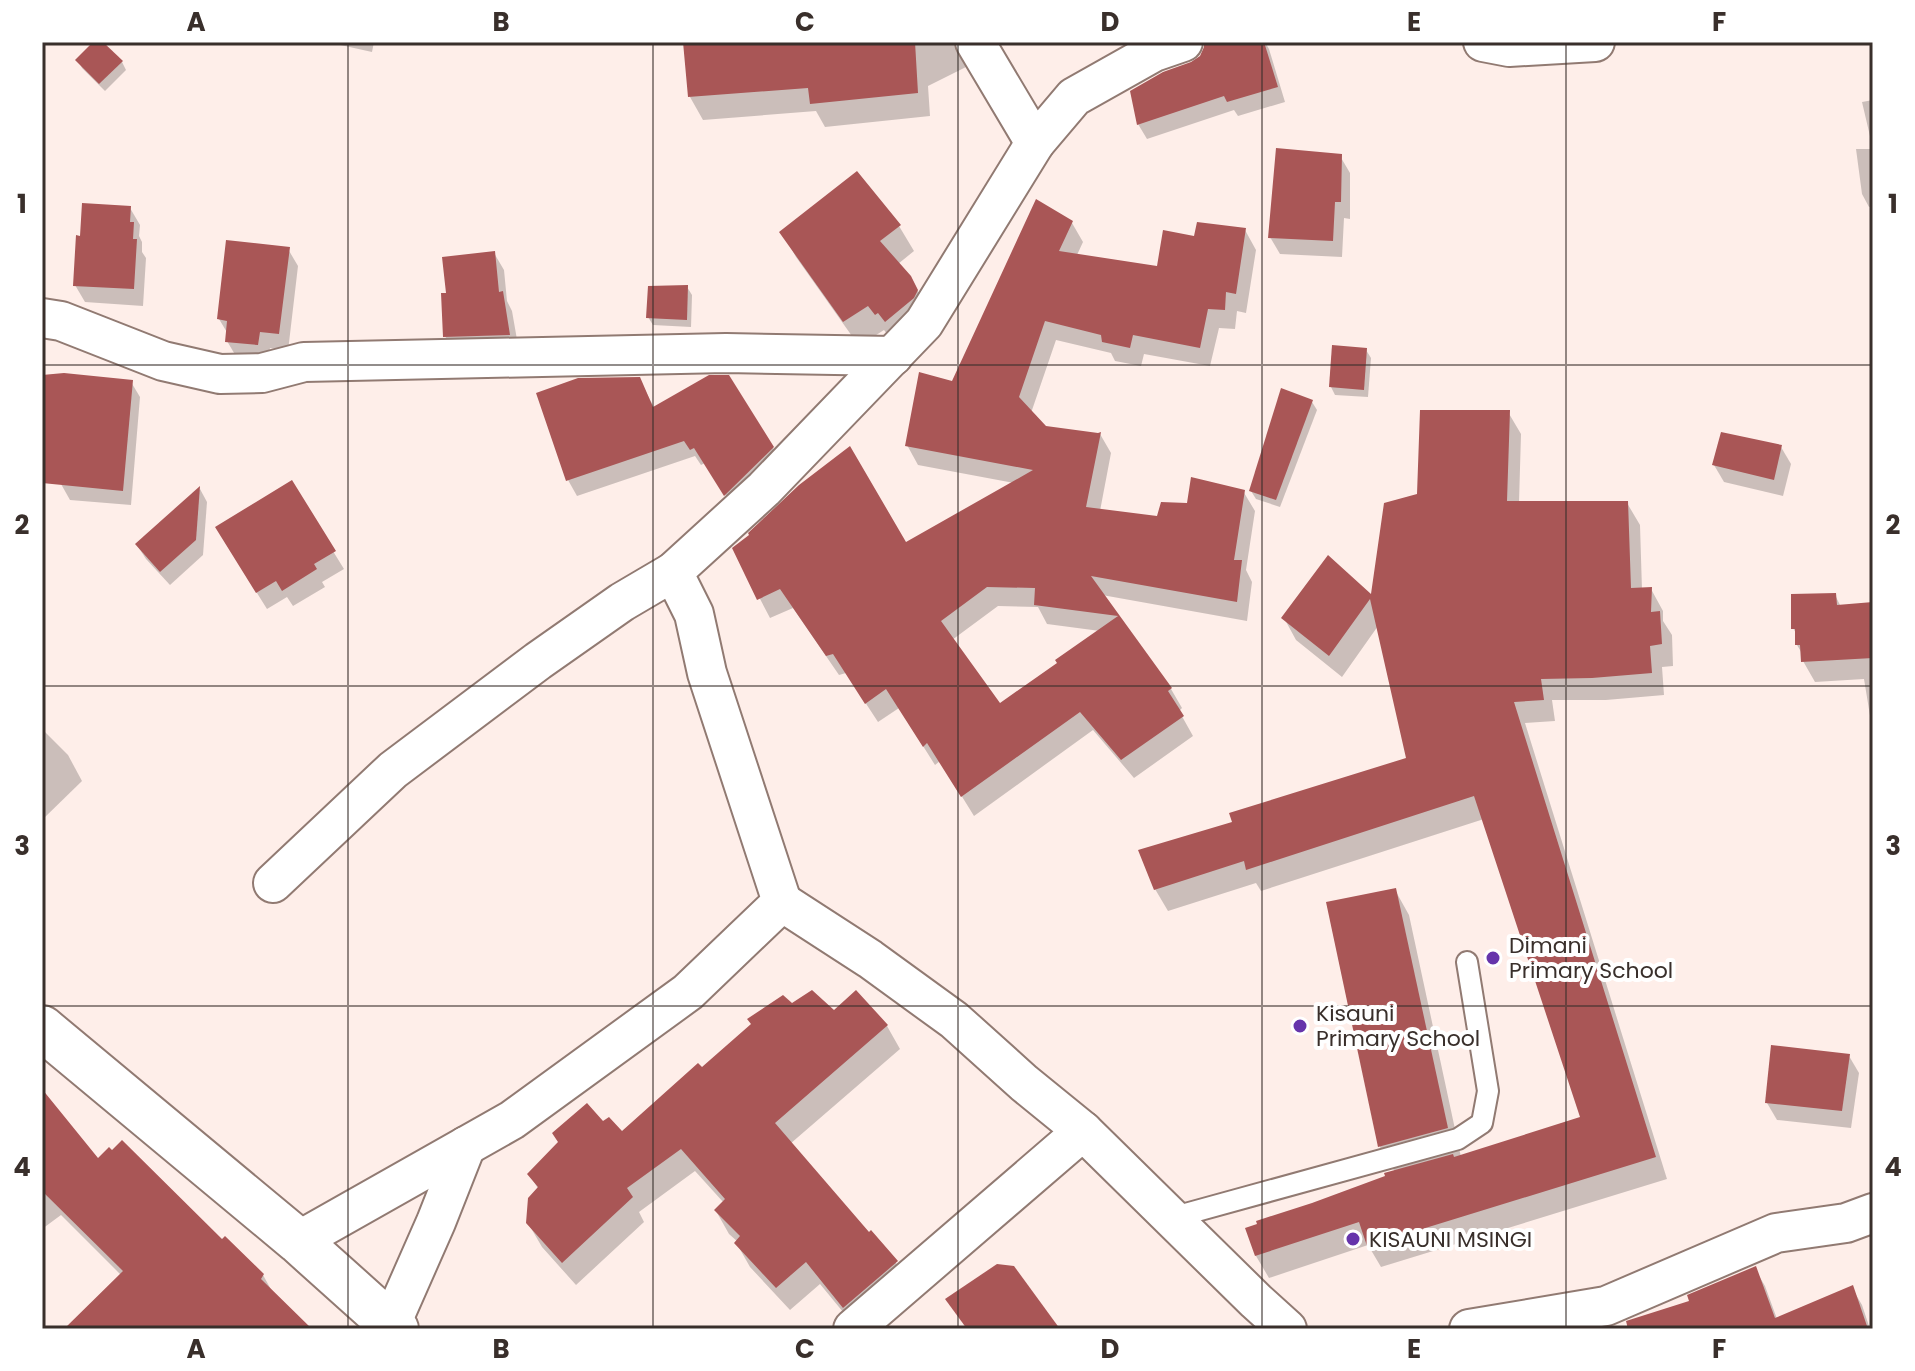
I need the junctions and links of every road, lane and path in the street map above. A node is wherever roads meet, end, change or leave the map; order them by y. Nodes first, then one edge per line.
1 (975, 42) edge
2 (1183, 42) edge
3 (1483, 42) edge
4 (1595, 42) edge
5 (1035, 143) junction
6 (42, 318) edge
7 (893, 356) junction
8 (673, 572) junction
9 (273, 883) dead end
10 (782, 902) junction
11 (1467, 962) dead end
12 (42, 1030) edge
13 (1083, 1131) junction
14 (466, 1146) junction
15 (1873, 1213) edge
16 (1171, 1218) junction
17 (298, 1241) junction
18 (393, 1327) edge
19 (853, 1329) edge
20 (1287, 1329) edge
21 (1469, 1329) edge

1 - 5 street
2 - 5 street
3 - 4 street
5 - 7 street
6 - 7 street
7 - 8 street
8 - 9 street
8 - 10 street
10 - 13 street
10 - 14 street
11 - 16 lane
12 - 17 main road
13 - 16 street
13 - 19 street
14 - 17 street
14 - 18 street
15 - 21 street
16 - 20 street
17 - 18 main road

